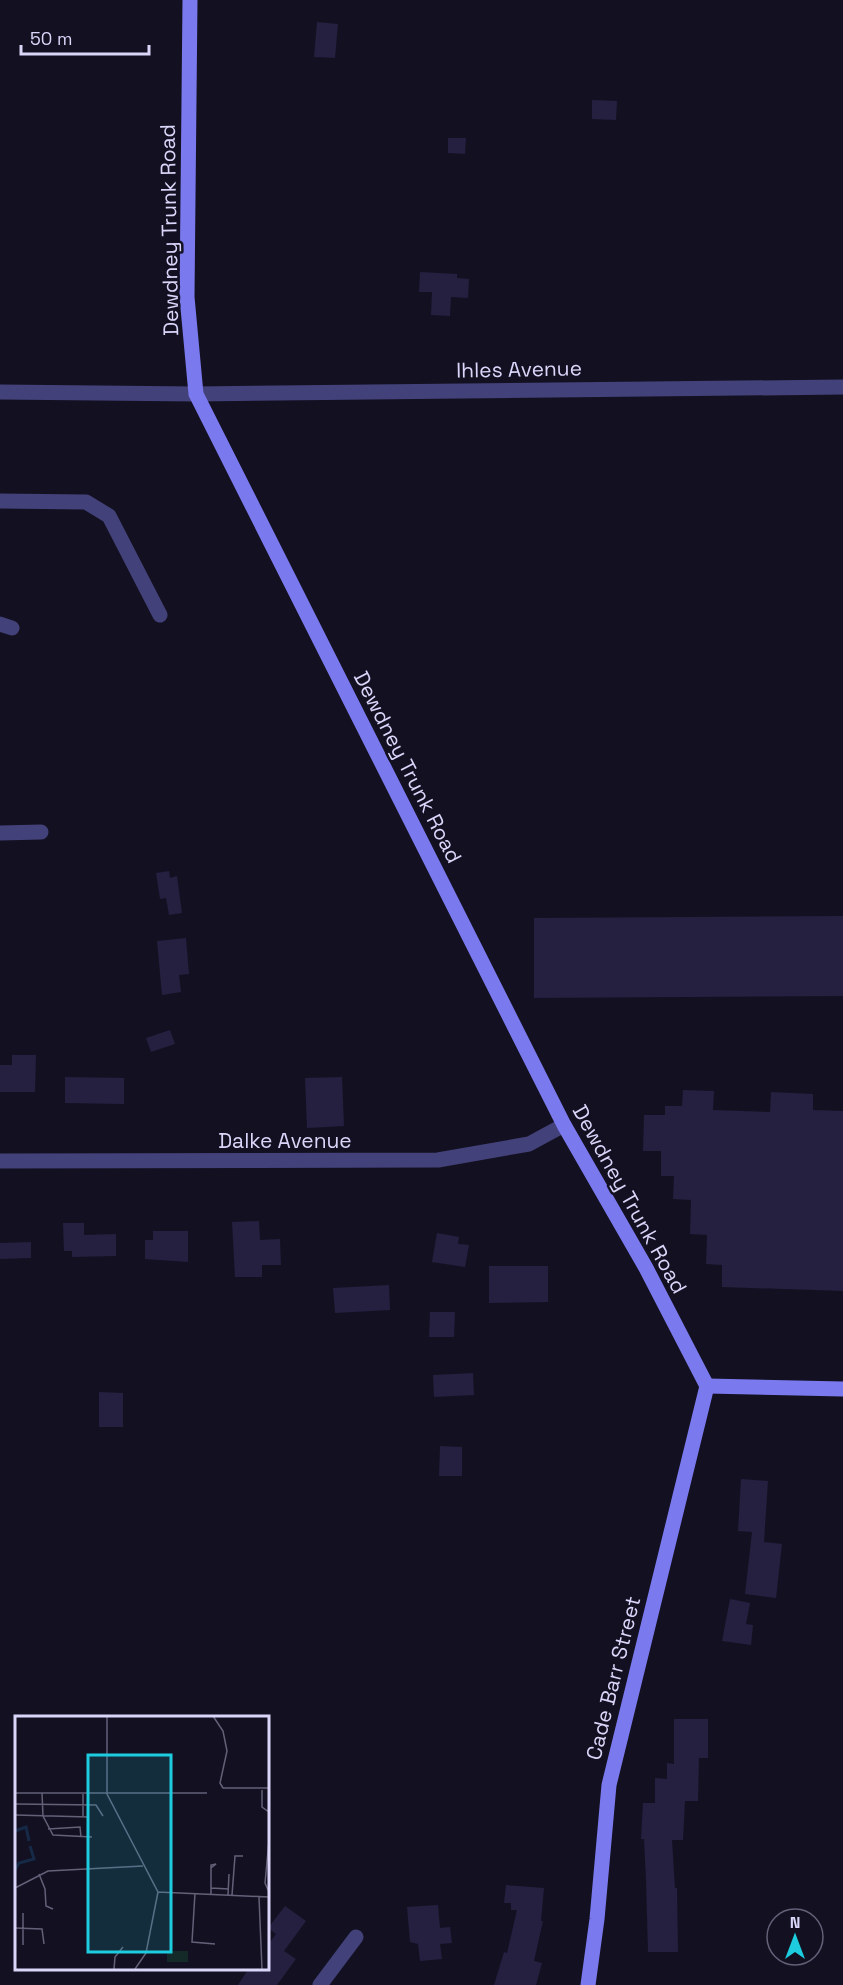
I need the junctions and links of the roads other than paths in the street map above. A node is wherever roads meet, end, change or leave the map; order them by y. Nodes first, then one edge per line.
1 (190, 0) edge
2 (843, 387) edge
3 (0, 392) edge
4 (196, 394) junction
5 (0, 501) edge
6 (160, 615) dead end
7 (41, 832) dead end
8 (0, 833) edge
9 (564, 1125) junction
10 (0, 1161) edge
11 (707, 1386) junction
12 (843, 1389) edge
13 (356, 1937) dead end
14 (320, 1985) edge
15 (588, 1985) edge

1 - 4 main road, Dewdney Trunk Road
2 - 4 street, Ihles Avenue
3 - 4 street, Ihles Avenue
4 - 9 main road, Dewdney Trunk Road
5 - 6 street
7 - 8 street
9 - 10 street, Dalke Avenue
9 - 11 main road, Dewdney Trunk Road
11 - 12 main road
11 - 15 main road, Cade Barr Street
13 - 14 street

